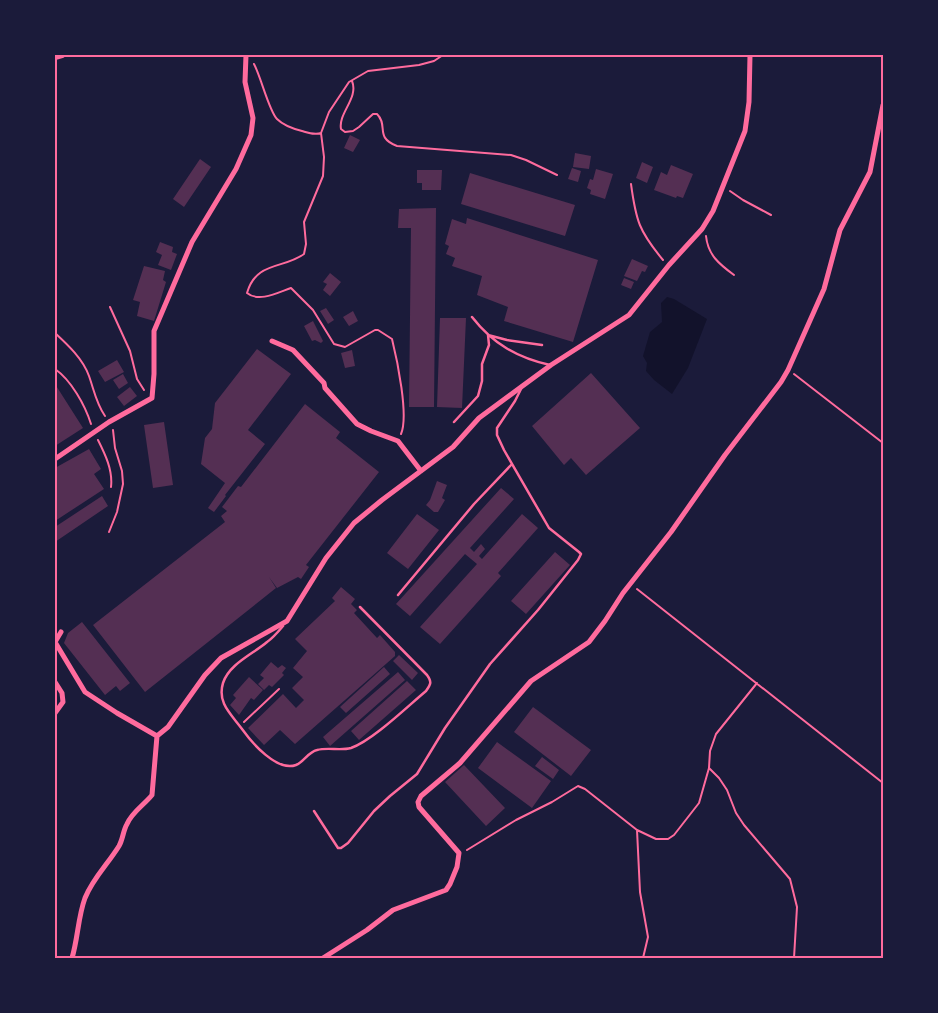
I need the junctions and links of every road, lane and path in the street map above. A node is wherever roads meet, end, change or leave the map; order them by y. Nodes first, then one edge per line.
1 (62, 55) edge
2 (443, 55) edge
3 (750, 55) edge
4 (246, 56) edge
5 (55, 57) edge
6 (352, 80) junction
7 (883, 104) edge
8 (321, 133) junction
9 (558, 174) dead end
10 (631, 184) dead end
11 (724, 186) junction
12 (771, 215) dead end
13 (703, 228) junction
14 (669, 265) junction
15 (734, 274) dead end
16 (110, 306) dead end
17 (472, 318) dead end
18 (55, 333) edge
19 (488, 335) junction
20 (272, 341) dead end
21 (542, 345) dead end
22 (551, 365) junction
23 (788, 370) junction
24 (523, 385) junction
25 (152, 398) junction
26 (111, 421) junction
27 (454, 422) dead end
28 (398, 441) junction
29 (883, 443) edge
30 (55, 459) edge
31 (512, 464) junction
32 (421, 471) junction
33 (109, 532) dead end
34 (631, 584) junction
35 (398, 595) dead end
36 (360, 607) dead end
37 (286, 620) junction
38 (61, 632) dead end
39 (55, 682) edge
40 (757, 683) junction
41 (279, 689) dead end
42 (55, 713) edge
43 (240, 726) junction
44 (157, 736) junction
45 (709, 768) junction
46 (883, 783) edge
47 (314, 810) dead end
48 (637, 830) junction
49 (459, 853) junction
50 (72, 958) edge
51 (323, 958) edge
52 (644, 958) edge
53 (794, 958) edge

1 - 5 street
2 - 6 path
3 - 11 street
4 - 8 path
4 - 25 street
6 - 8 path
6 - 9 path
7 - 23 street
8 - 28 path
10 - 14 path
11 - 12 path
11 - 13 street
13 - 14 street
13 - 15 path
14 - 22 street
16 - 25 path
17 - 19 lane
18 - 26 path
19 - 21 lane
19 - 22 lane
19 - 27 lane
20 - 28 street
22 - 24 street
23 - 29 path
23 - 34 street
24 - 31 lane
24 - 32 street
25 - 26 street
26 - 30 street
26 - 33 path
28 - 32 street
31 - 35 lane
31 - 47 lane
32 - 37 street
34 - 40 path
34 - 49 street
36 - 43 lane
37 - 43 lane
37 - 44 street
38 - 44 street
39 - 42 street
40 - 45 path
40 - 46 path
41 - 43 path
44 - 50 street
45 - 48 path
45 - 53 path
48 - 49 path
48 - 52 path
49 - 51 street

